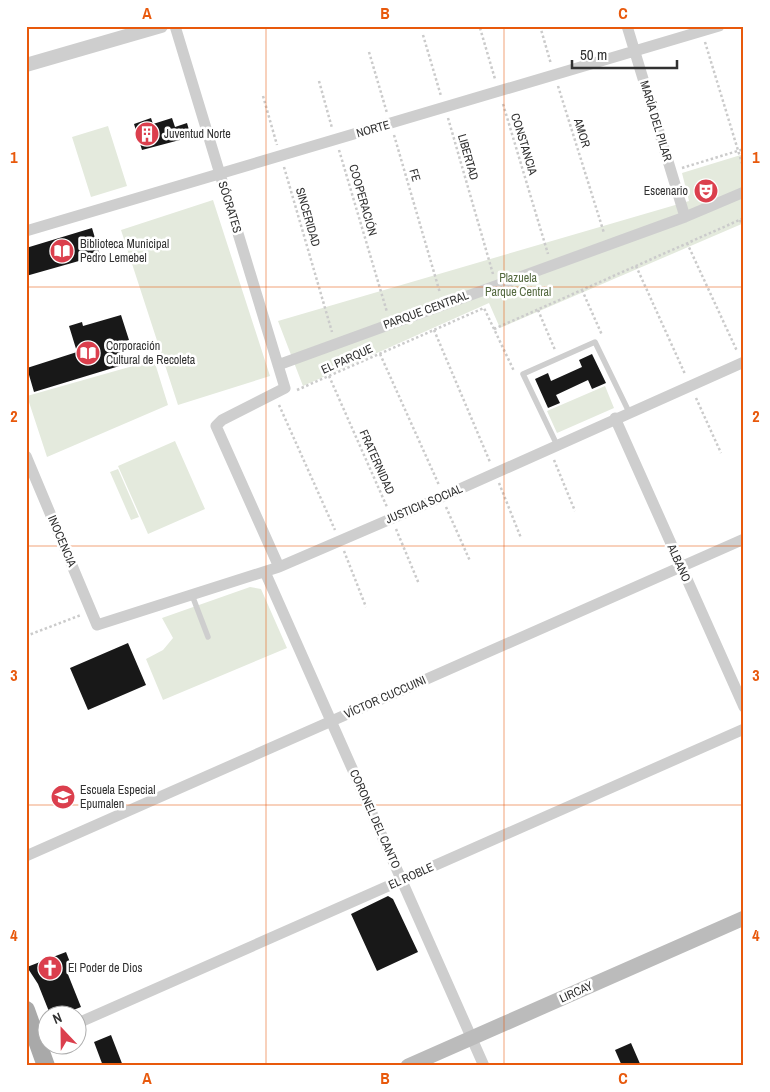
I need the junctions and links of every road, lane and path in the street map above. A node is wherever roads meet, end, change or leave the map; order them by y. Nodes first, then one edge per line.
1 (161, 26) edge
2 (176, 26) edge
3 (540, 26) edge
4 (627, 26) edge
5 (719, 26) edge
6 (480, 28) dead end
7 (702, 31) junction
8 (423, 35) dead end
9 (634, 51) junction
10 (369, 52) dead end
11 (26, 65) edge
12 (555, 75) junction
13 (318, 81) dead end
14 (499, 91) junction
15 (263, 96) dead end
16 (444, 107) junction
17 (390, 124) junction
18 (336, 139) junction
19 (744, 149) edge
20 (738, 151) junction
21 (281, 156) junction
22 (744, 170) edge
23 (671, 171) junction
24 (219, 174) junction
25 (744, 192) edge
26 (685, 216) junction
27 (744, 218) edge
28 (740, 220) junction
29 (744, 229) edge
30 (26, 231) edge
31 (687, 243) junction
32 (607, 244) junction
33 (551, 265) junction
34 (636, 266) junction
35 (496, 285) junction
36 (444, 304) junction
37 (484, 308) dead end
38 (538, 310) junction
39 (390, 324) junction
40 (494, 329) dead end
41 (434, 330) junction
42 (335, 343) junction
43 (380, 354) junction
44 (559, 358) junction
45 (743, 362) edge
46 (278, 365) junction
47 (329, 376) junction
48 (690, 385) junction
49 (289, 390) junction
50 (277, 399) dead end
51 (629, 412) junction
52 (615, 418) junction
53 (556, 445) junction
54 (721, 453) dead end
55 (26, 456) edge
56 (495, 473) junction
57 (32, 482) edge
58 (443, 496) junction
59 (391, 518) junction
60 (521, 538) dead end
61 (744, 539) edge
62 (340, 541) junction
63 (470, 561) dead end
64 (681, 566) junction
65 (279, 567) junction
66 (265, 572) junction
67 (419, 584) dead end
68 (192, 595) junction
69 (366, 607) dead end
70 (91, 611) junction
71 (97, 626) joint
72 (26, 636) edge
73 (208, 637) dead end
74 (744, 707) edge
75 (331, 721) junction
76 (744, 729) edge
77 (26, 856) edge
78 (402, 880) junction
79 (744, 918) edge
80 (26, 1010) edge
81 (88, 1019) edge
82 (38, 1031) edge
83 (472, 1038) junction
84 (408, 1066) edge
85 (484, 1066) edge

1 - 11 street
2 - 24 street, SÓCRATES
3 - 12 path, AMOR
4 - 9 street, MARÍA DEL PILAR
5 - 7 street, NORTE
6 - 14 path, CONSTANCIA
7 - 9 street, NORTE
7 - 20 path
8 - 16 path, LIBERTAD
9 - 12 street, NORTE
9 - 23 street, MARÍA DEL PILAR
10 - 17 path, FE
12 - 14 street, NORTE
12 - 32 path, AMOR
13 - 18 path, COOPERACIÓN
14 - 16 street, NORTE
14 - 33 path, CONSTANCIA
15 - 21 path, SINCERIDAD
16 - 17 street, NORTE
16 - 35 path, LIBERTAD
17 - 18 street, NORTE
17 - 36 path, FE
18 - 21 street, NORTE
18 - 39 path, COOPERACIÓN
19 - 20 path
20 - 22 path
20 - 23 path
21 - 24 street, NORTE
21 - 42 path, SINCERIDAD
23 - 26 street, MARÍA DEL PILAR
24 - 30 street, NORTE
24 - 46 street, SÓCRATES
25 - 26 street, PARQUE CENTRAL
26 - 32 street, PARQUE CENTRAL
27 - 28 path
28 - 29 path
28 - 31 path
31 - 34 path
31 - 45 path
32 - 33 street, PARQUE CENTRAL
33 - 35 street, PARQUE CENTRAL
34 - 38 path
34 - 48 path
35 - 36 street, PARQUE CENTRAL
36 - 39 street, PARQUE CENTRAL
37 - 41 path, EL PARQUE
38 - 40 path
38 - 44 path
39 - 42 street, PARQUE CENTRAL
41 - 43 path, EL PARQUE
41 - 56 path
42 - 46 street, PARQUE CENTRAL
43 - 47 path, EL PARQUE
43 - 58 path
44 - 51 lane
44 - 53 lane
45 - 48 street, JUSTICIA SOCIAL
46 - 49 street, SÓCRATES
47 - 49 path, EL PARQUE
47 - 59 path, FRATERNIDAD
48 - 51 street, JUSTICIA SOCIAL
48 - 54 path
49 - 65 street
50 - 62 path
51 - 52 street, JUSTICIA SOCIAL
52 - 53 street, JUSTICIA SOCIAL
52 - 64 street, ALBANO
53 - 56 street, JUSTICIA SOCIAL
55 - 57 street, INOCENCIA
56 - 58 street, JUSTICIA SOCIAL
56 - 60 path
57 - 70 street, INOCENCIA
58 - 59 street, JUSTICIA SOCIAL
58 - 63 path
59 - 62 street, JUSTICIA SOCIAL
59 - 67 path, FRATERNIDAD
61 - 64 street, VÍCTOR CUCCUINI
62 - 65 street, JUSTICIA SOCIAL
62 - 69 path
64 - 74 street, ALBANO
64 - 75 street, VÍCTOR CUCCUINI
65 - 66 street, JUSTICIA SOCIAL
66 - 68 street, JUSTICIA SOCIAL
66 - 75 street, CORONEL DEL CANTO
68 - 71 street, JUSTICIA SOCIAL
68 - 73 lane
70 - 71 street, INOCENCIA
70 - 72 path
75 - 77 street, VÍCTOR CUCCUINI
75 - 78 street, CORONEL DEL CANTO
76 - 78 street, EL ROBLE
78 - 81 street, EL ROBLE
78 - 83 street, CORONEL DEL CANTO
79 - 83 main road, LIRCAY
80 - 82 main road
83 - 84 main road, LIRCAY
83 - 85 street, CORONEL DEL CANTO

